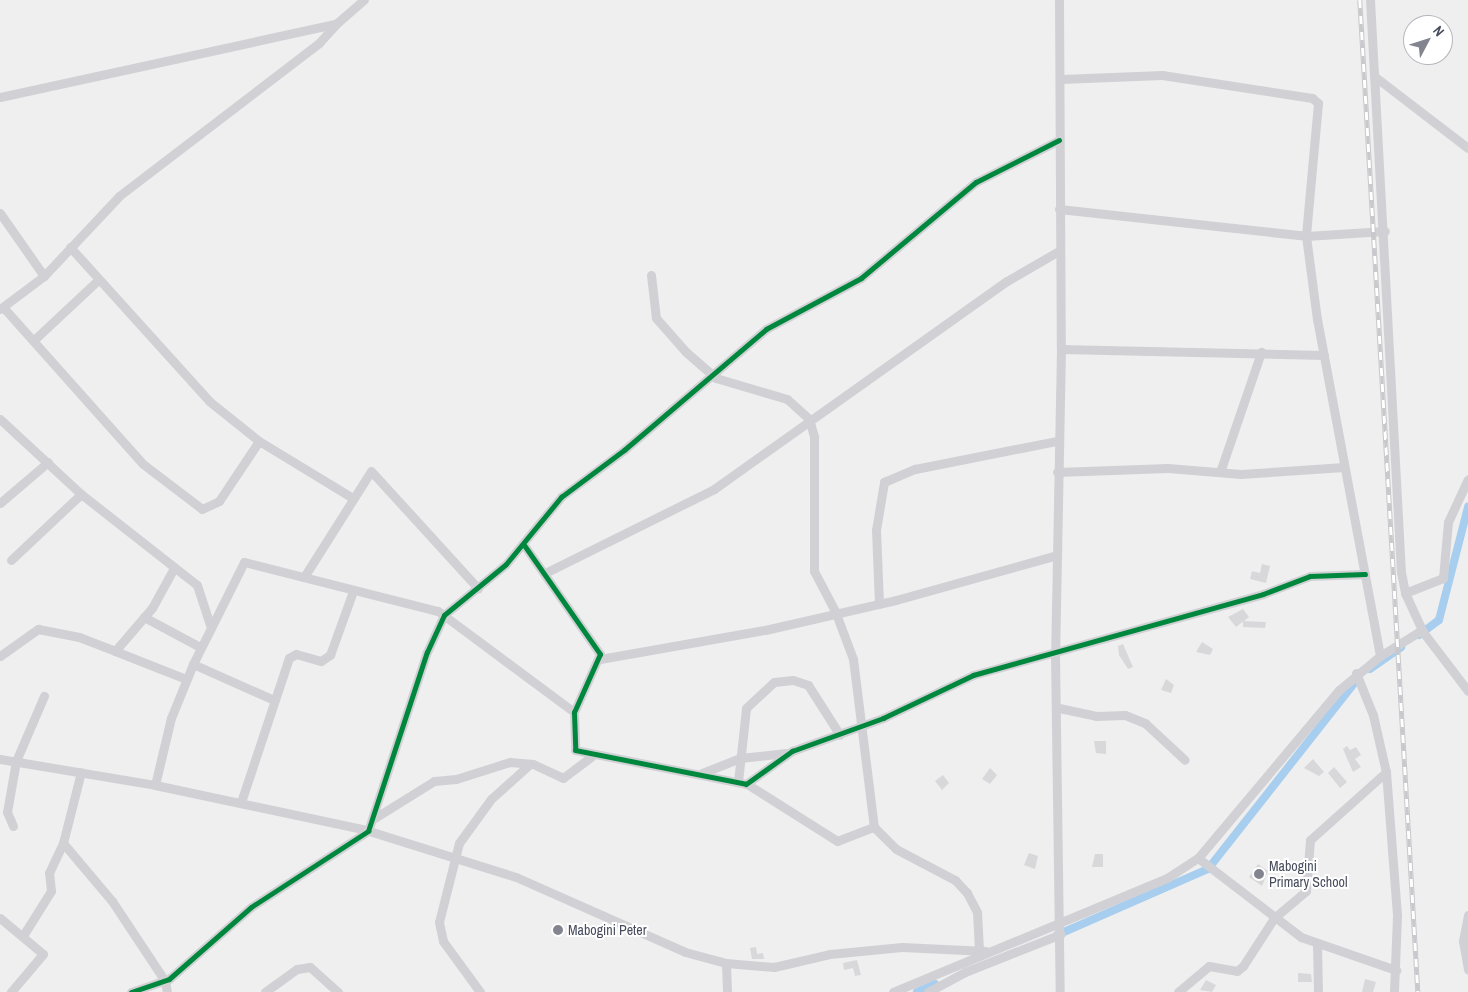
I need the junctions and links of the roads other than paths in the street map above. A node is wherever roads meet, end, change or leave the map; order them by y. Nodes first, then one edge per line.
1 (364, 0) edge
2 (1059, 0) edge
3 (1370, 0) edge
4 (336, 24) junction
5 (1374, 76) junction
6 (1061, 79) junction
7 (0, 97) edge
8 (1059, 140) junction
9 (1468, 148) edge
10 (1059, 209) junction
11 (0, 213) edge
12 (1385, 231) junction
13 (1306, 236) junction
14 (70, 247) junction
15 (1058, 252) junction
16 (44, 276) junction
17 (651, 276) dead end
18 (98, 280) junction
19 (2, 308) edge
20 (36, 339) junction
21 (1061, 349) junction
22 (1261, 352) junction
23 (1324, 355) junction
24 (712, 376) junction
25 (0, 419) edge
26 (809, 419) junction
27 (259, 441) junction
28 (1057, 441) junction
29 (48, 462) junction
30 (1344, 467) junction
31 (1057, 472) junction
32 (1220, 472) junction
33 (1468, 479) edge
34 (81, 494) junction
35 (351, 497) junction
36 (0, 503) edge
37 (524, 545) junction
38 (1058, 555) junction
39 (11, 560) dead end
40 (174, 568) junction
41 (545, 573) junction
42 (1365, 574) junction
43 (304, 577) junction
44 (478, 588) junction
45 (353, 591) junction
46 (1405, 593) junction
47 (879, 604) junction
48 (835, 611) junction
49 (444, 615) junction
50 (144, 618) junction
51 (210, 625) junction
52 (1422, 630) junction
53 (200, 647) junction
54 (115, 650) junction
55 (1056, 654) junction
56 (0, 656) edge
57 (1380, 656) junction
58 (600, 659) junction
59 (192, 664) junction
60 (1358, 677) junction
61 (186, 679) junction
62 (1468, 691) edge
63 (44, 696) dead end
64 (274, 700) junction
65 (1058, 708) junction
66 (574, 712) junction
67 (859, 728) junction
68 (840, 735) junction
69 (788, 753) junction
70 (591, 757) junction
71 (740, 758) junction
72 (0, 759) edge
73 (1185, 760) dead end
74 (16, 761) junction
75 (530, 764) junction
76 (81, 772) junction
77 (1386, 772) junction
78 (702, 773) junction
79 (738, 782) junction
80 (747, 784) junction
81 (155, 785) junction
82 (5, 799) edge
83 (241, 802) junction
84 (372, 819) junction
85 (13, 826) dead end
86 (874, 827) junction
87 (368, 831) junction
88 (63, 843) junction
89 (454, 857) junction
90 (1198, 858) junction
91 (1468, 915) edge
92 (0, 918) edge
93 (1274, 918) junction
94 (1060, 920) junction
95 (24, 934) junction
96 (1061, 934) junction
97 (1317, 944) junction
98 (982, 951) junction
99 (726, 963) junction
100 (1396, 970) junction
101 (1468, 970) edge
102 (165, 981) junction
103 (479, 991) edge
104 (11, 992) edge
105 (131, 992) edge
106 (167, 992) edge
107 (265, 992) edge
108 (338, 992) edge
109 (727, 992) edge
110 (893, 992) edge
111 (928, 992) edge
112 (1060, 992) edge
113 (1178, 992) edge
114 (1318, 992) edge
115 (1394, 992) edge

1 - 4 street
2 - 6 street
3 - 5 street
4 - 7 street
4 - 14 street
5 - 9 street
5 - 12 street
6 - 8 street
6 - 13 street
8 - 10 street
8 - 24 street
10 - 13 street
10 - 15 street
11 - 16 street
12 - 13 street
12 - 46 street
13 - 23 street
14 - 16 street
14 - 18 street
15 - 21 street
15 - 26 street
16 - 19 street
17 - 24 street
18 - 20 street
18 - 27 street
19 - 20 street
20 - 27 street
21 - 22 street
21 - 28 street
22 - 23 street
22 - 32 street
23 - 30 street
24 - 26 street
24 - 37 street
25 - 29 street
26 - 41 street
26 - 48 street
27 - 35 street
28 - 31 street
28 - 47 street
29 - 34 street
29 - 36 street
30 - 32 street
30 - 42 street
31 - 32 street
31 - 38 street
33 - 46 street
34 - 39 street
34 - 40 street
35 - 43 street
35 - 44 street
37 - 41 street
37 - 44 street
38 - 47 street
38 - 55 street
40 - 50 street
40 - 51 street
41 - 58 street
42 - 55 street
42 - 57 street
43 - 45 street
43 - 51 street
44 - 49 street
45 - 49 street
45 - 64 street
46 - 52 street
47 - 48 street
48 - 58 street
48 - 67 street
49 - 66 street
49 - 84 street
50 - 53 street
50 - 54 street
51 - 53 street
52 - 57 street
52 - 62 street
53 - 59 street
54 - 56 street
54 - 61 street
55 - 65 street
55 - 67 street
57 - 60 street
58 - 66 street
59 - 61 street
59 - 64 street
60 - 77 street
60 - 90 street
61 - 81 street
63 - 74 street
64 - 83 street
65 - 73 street
65 - 94 street
66 - 70 street
67 - 68 street
67 - 86 street
68 - 69 street
68 - 71 street
69 - 71 street
69 - 80 street
70 - 75 street
70 - 78 street
71 - 78 street
71 - 79 street
72 - 74 street
74 - 76 street
74 - 82 street
75 - 84 street
75 - 89 street
76 - 81 street
76 - 88 street
77 - 93 street
77 - 100 street
78 - 79 street
79 - 80 street
80 - 86 street
81 - 83 street
82 - 85 street
83 - 87 street
84 - 87 street
86 - 98 street
87 - 89 street
87 - 102 street
88 - 95 street
88 - 102 street
89 - 99 street
89 - 103 street
90 - 93 street
90 - 94 street
91 - 101 street
92 - 95 street
93 - 97 street
93 - 113 street
94 - 96 street
94 - 98 street
95 - 104 street
96 - 111 street
96 - 112 street
97 - 100 street
97 - 114 street
98 - 99 street
98 - 110 street
99 - 109 street
100 - 115 street
102 - 105 street
102 - 106 street
107 - 108 street

